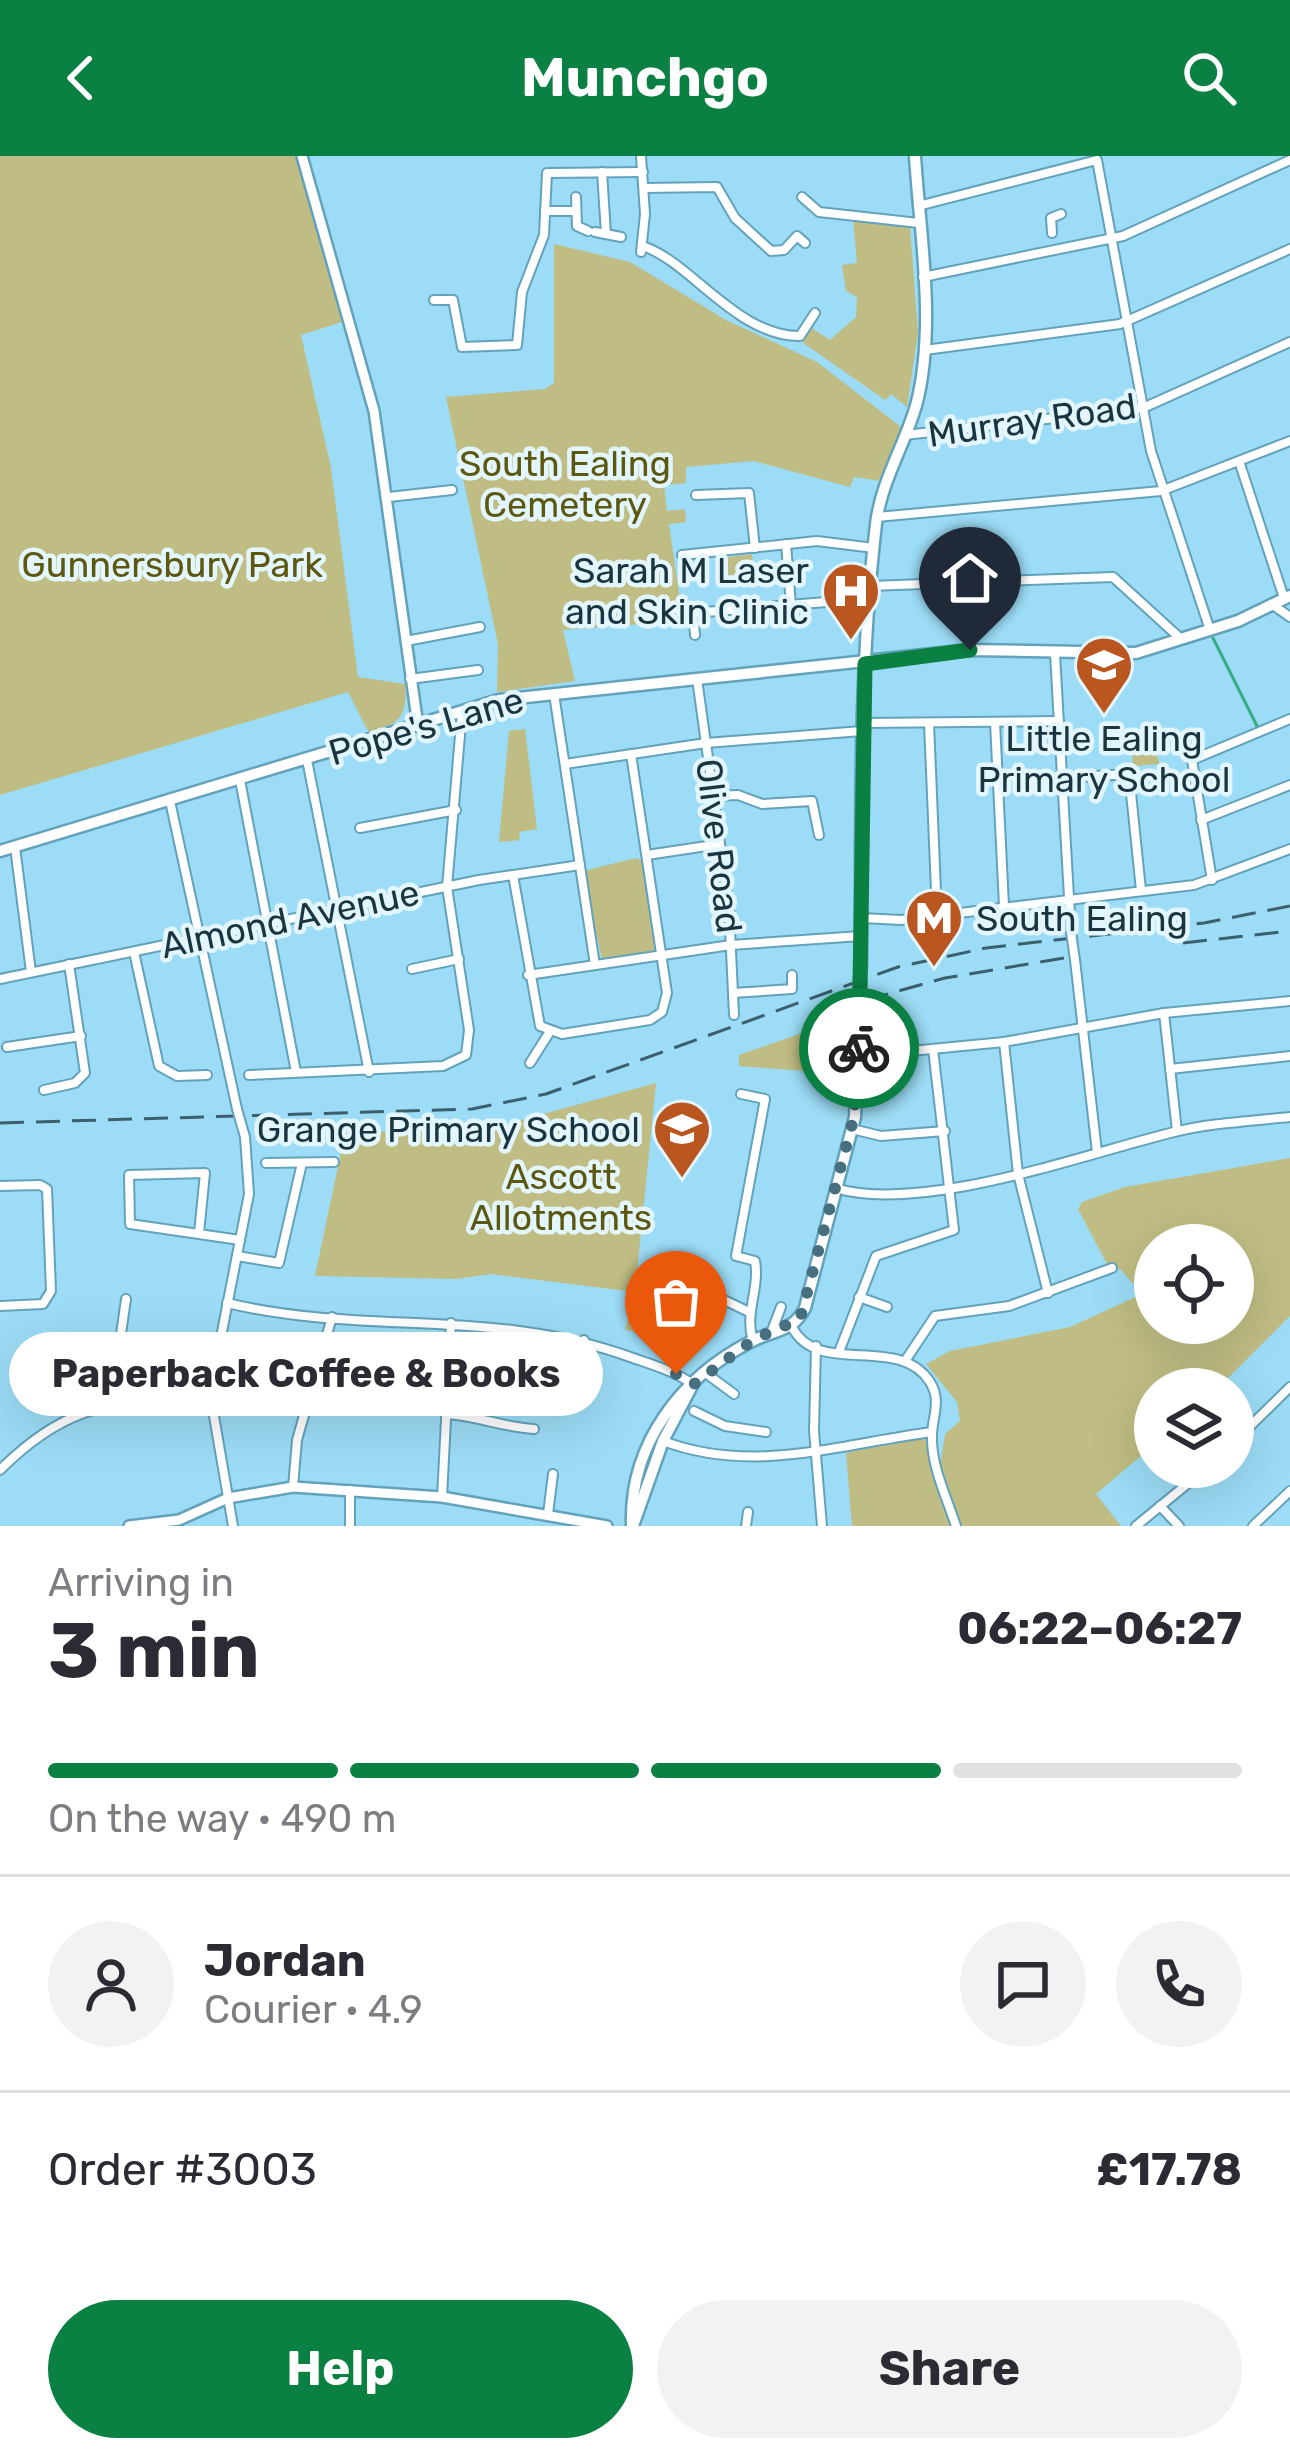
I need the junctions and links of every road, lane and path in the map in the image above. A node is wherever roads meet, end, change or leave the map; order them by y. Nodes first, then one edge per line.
1 (302, 156) edge
2 (640, 156) edge
3 (915, 156) edge
4 (1290, 160) edge
5 (602, 172) junction
6 (643, 172) junction
7 (644, 188) junction
8 (575, 197) dead end
9 (802, 197) dead end
10 (918, 206) junction
11 (544, 211) junction
12 (573, 211) junction
13 (1061, 214) dead end
14 (919, 223) junction
15 (596, 233) junction
16 (621, 237) dead end
17 (1111, 239) junction
18 (1054, 241) junction
19 (805, 243) dead end
20 (1290, 248) edge
21 (922, 277) junction
22 (434, 300) dead end
23 (815, 314) dead end
24 (1127, 322) junction
25 (1290, 342) edge
26 (924, 350) junction
27 (1143, 408) junction
28 (905, 435) junction
29 (1290, 441) edge
30 (1239, 461) junction
31 (452, 490) dead end
32 (1164, 490) junction
33 (696, 495) dead end
34 (389, 497) junction
35 (877, 518) junction
36 (786, 544) junction
37 (755, 548) junction
38 (874, 548) junction
39 (682, 555) dead end
40 (870, 586) junction
41 (1282, 599) edge
42 (826, 602) dead end
43 (791, 604) junction
44 (1290, 617) edge
45 (480, 627) dead end
46 (1210, 630) junction
47 (695, 635) dead end
48 (1181, 639) junction
49 (406, 641) junction
50 (1055, 654) junction
51 (865, 664) junction
52 (478, 670) dead end
53 (697, 678) junction
54 (410, 679) junction
55 (553, 693) junction
56 (462, 712) junction
57 (1290, 719) edge
58 (1059, 721) junction
59 (994, 722) junction
60 (929, 723) junction
61 (418, 726) junction
62 (863, 727) junction
63 (706, 743) junction
64 (631, 754) junction
65 (307, 760) junction
66 (565, 764) junction
67 (1063, 778) junction
68 (240, 780) junction
69 (1290, 785) edge
70 (714, 796) junction
71 (170, 801) junction
72 (455, 810) junction
73 (1201, 820) junction
74 (360, 828) dead end
75 (819, 835) dead end
76 (720, 844) junction
77 (15, 847) junction
78 (1290, 849) edge
79 (0, 850) edge
80 (646, 855) junction
81 (580, 865) junction
82 (513, 875) junction
83 (1212, 880) junction
84 (447, 887) junction
85 (1141, 890) junction
86 (1069, 896) junction
87 (1004, 906) junction
88 (337, 909) junction
89 (937, 915) junction
90 (862, 918) junction
91 (268, 923) junction
92 (861, 936) junction
93 (199, 938) junction
94 (731, 945) junction
95 (134, 952) junction
96 (662, 956) junction
97 (459, 959) junction
98 (69, 964) junction
99 (595, 965) junction
100 (412, 969) dead end
101 (31, 972) junction
102 (528, 975) junction
103 (791, 975) dead end
104 (0, 979) edge
105 (733, 993) junction
106 (1290, 1001) edge
107 (1162, 1012) junction
108 (734, 1015) dead end
109 (1080, 1025) junction
110 (549, 1033) junction
111 (81, 1036) junction
112 (1004, 1042) junction
113 (7, 1048) dead end
114 (933, 1049) junction
115 (859, 1056) junction
116 (1290, 1056) edge
117 (530, 1063) dead end
118 (1170, 1069) junction
119 (296, 1072) junction
120 (369, 1072) junction
121 (249, 1075) dead end
122 (207, 1076) dead end
123 (44, 1090) dead end
124 (741, 1094) dead end
125 (764, 1099) junction
126 (777, 1101) dead end
127 (1290, 1117) edge
128 (852, 1129) junction
129 (945, 1131) junction
130 (1177, 1131) junction
131 (1097, 1152) junction
132 (334, 1162) dead end
133 (266, 1163) dead end
134 (302, 1163) junction
135 (1018, 1174) junction
136 (951, 1185) junction
137 (0, 1186) edge
138 (835, 1187) junction
139 (199, 1233) junction
140 (240, 1240) junction
141 (237, 1256) junction
142 (1112, 1268) dead end
143 (691, 1283) dead end
144 (1048, 1293) junction
145 (859, 1298) junction
146 (126, 1299) dead end
147 (227, 1303) junction
148 (0, 1306) edge
149 (781, 1306) dead end
150 (887, 1307) dead end
151 (749, 1312) junction
152 (332, 1317) junction
153 (451, 1324) junction
154 (792, 1327) junction
155 (771, 1334) junction
156 (584, 1340) junction
157 (753, 1340) junction
158 (816, 1346) junction
159 (839, 1352) junction
160 (907, 1358) junction
161 (707, 1374) junction
162 (693, 1385) junction
163 (1290, 1387) edge
164 (447, 1388) junction
165 (210, 1393) junction
166 (734, 1394) dead end
167 (309, 1399) junction
168 (129, 1403) junction
169 (689, 1408) junction
170 (446, 1410) junction
171 (1254, 1422) edge
172 (534, 1429) dead end
173 (766, 1432) dead end
174 (932, 1432) junction
175 (663, 1441) junction
176 (817, 1452) junction
177 (1, 1468) edge
178 (554, 1474) dead end
179 (293, 1487) junction
180 (1182, 1488) edge
181 (350, 1490) junction
182 (1290, 1491) edge
183 (442, 1497) junction
184 (228, 1498) junction
185 (1160, 1506) junction
186 (748, 1511) dead end
187 (548, 1514) junction
188 (129, 1526) edge
189 (232, 1526) edge
190 (350, 1526) edge
191 (607, 1526) edge
192 (632, 1526) edge
193 (746, 1526) edge
194 (822, 1526) edge
195 (956, 1526) edge
196 (1136, 1526) edge
197 (1179, 1526) edge
198 (1253, 1526) edge

1 - 34 street
2 - 6 street
3 - 10 main road
4 - 17 street
5 - 6 street
5 - 11 street
5 - 15 street
6 - 7 street
7 - 19 street
7 - 23 street
8 - 12 street
9 - 14 street
10 - 14 main road
10 - 17 street
11 - 12 street
11 - 22 street
12 - 15 street
13 - 18 street
14 - 21 main road
15 - 16 street
17 - 18 street
17 - 24 street
18 - 21 street
20 - 24 street
21 - 26 main road
24 - 26 street
24 - 27 street
25 - 27 street, Murray Road
26 - 28 main road
27 - 28 street, Murray Road
27 - 32 street
28 - 35 main road
29 - 30 street
30 - 32 street
30 - 41 street
31 - 34 street
32 - 35 street
32 - 46 street
33 - 37 street
34 - 49 street
35 - 38 main road
36 - 37 street
36 - 38 street
36 - 43 street
37 - 39 street
38 - 40 main road
40 - 48 street
40 - 51 main road
41 - 44 street
41 - 46 main road, Pope's Lane
42 - 43 street
43 - 47 street
45 - 49 street
46 - 48 main road, Pope's Lane
48 - 50 main road, Pope's Lane
49 - 54 street
50 - 51 main road, Pope's Lane
50 - 58 street
51 - 53 main road, Pope's Lane
51 - 62 main road
52 - 54 street
53 - 55 main road, Pope's Lane
53 - 63 street, Olive Road
54 - 61 street
55 - 56 main road, Pope's Lane
55 - 66 street
56 - 61 main road, Pope's Lane
56 - 72 street
57 - 73 street
58 - 59 street
58 - 67 street
59 - 60 street
59 - 87 street
60 - 62 street
60 - 89 street
61 - 65 main road, Pope's Lane
62 - 63 street
62 - 90 main road
63 - 64 street
63 - 70 street, Olive Road
64 - 66 street
64 - 80 street
65 - 68 main road, Pope's Lane
65 - 88 street
66 - 81 street
67 - 85 street
67 - 86 street
68 - 71 main road, Pope's Lane
68 - 91 street
69 - 73 street
70 - 75 street
70 - 76 street, Olive Road
71 - 77 main road, Pope's Lane
71 - 93 street
72 - 74 street
72 - 84 street
73 - 83 street
76 - 80 street
76 - 94 street, Olive Road
77 - 79 main road, Pope's Lane
77 - 101 street
78 - 83 street
80 - 96 street
81 - 82 street, Almond Avenue
81 - 99 street
82 - 84 street, Almond Avenue
82 - 102 street
83 - 85 street
84 - 88 street, Almond Avenue
84 - 97 street
85 - 86 street
86 - 87 street
86 - 109 street, bridge
87 - 89 street
88 - 91 street, Almond Avenue
88 - 120 street
89 - 90 street
90 - 92 main road
91 - 93 street, Almond Avenue
91 - 119 street
92 - 94 street
92 - 115 main road, bridge
93 - 95 street, Almond Avenue
93 - 140 street, bridge
94 - 96 street
94 - 105 street, Olive Road
95 - 98 street, Almond Avenue
95 - 122 street
96 - 99 street
96 - 110 street
97 - 100 street
97 - 120 street
98 - 101 street, Almond Avenue
98 - 111 street
99 - 102 street
101 - 104 street, Almond Avenue
102 - 110 street
103 - 105 street
105 - 108 street, Olive Road
106 - 107 street
107 - 109 street
107 - 118 street
109 - 112 street
109 - 131 street
110 - 117 street
111 - 113 street
111 - 123 street
112 - 114 street
112 - 135 street
114 - 115 street
114 - 129 street
115 - 128 main road
116 - 118 street
118 - 130 street
119 - 120 street
119 - 121 street
124 - 125 street
125 - 126 street
125 - 151 street
127 - 130 street
128 - 129 street
128 - 138 main road
129 - 136 street
130 - 131 street
131 - 135 street
132 - 134 street
133 - 134 street
134 - 141 street
135 - 136 street
135 - 144 street
136 - 138 street
136 - 145 street
137 - 148 street
138 - 154 main road
139 - 139 street
139 - 140 street
140 - 141 street
141 - 147 street
142 - 144 street
143 - 151 street
144 - 160 street
145 - 150 street
145 - 159 street
146 - 168 street
147 - 152 street
147 - 165 street
149 - 155 street
151 - 157 street
152 - 153 street
152 - 167 street
153 - 156 street
153 - 164 street
154 - 155 main road
154 - 158 street
155 - 157 main road
156 - 162 street
156 - 164 street
157 - 161 main road
158 - 159 street
158 - 176 street
159 - 160 street
160 - 174 street
161 - 162 main road
161 - 166 street
162 - 169 main road
162 - 192 main road
163 - 171 street
164 - 170 street
165 - 168 street
165 - 184 street
167 - 170 street
167 - 179 street
168 - 177 street
169 - 173 street
169 - 175 main road
170 - 172 street
170 - 183 street
174 - 176 street
174 - 195 street
175 - 176 street
175 - 192 main road
176 - 194 street
178 - 187 street
179 - 181 street
179 - 184 street
180 - 185 street
181 - 183 street
181 - 190 street
182 - 198 street
183 - 187 street
184 - 188 street
184 - 189 street
185 - 196 street
185 - 197 street
186 - 193 street
187 - 191 street

